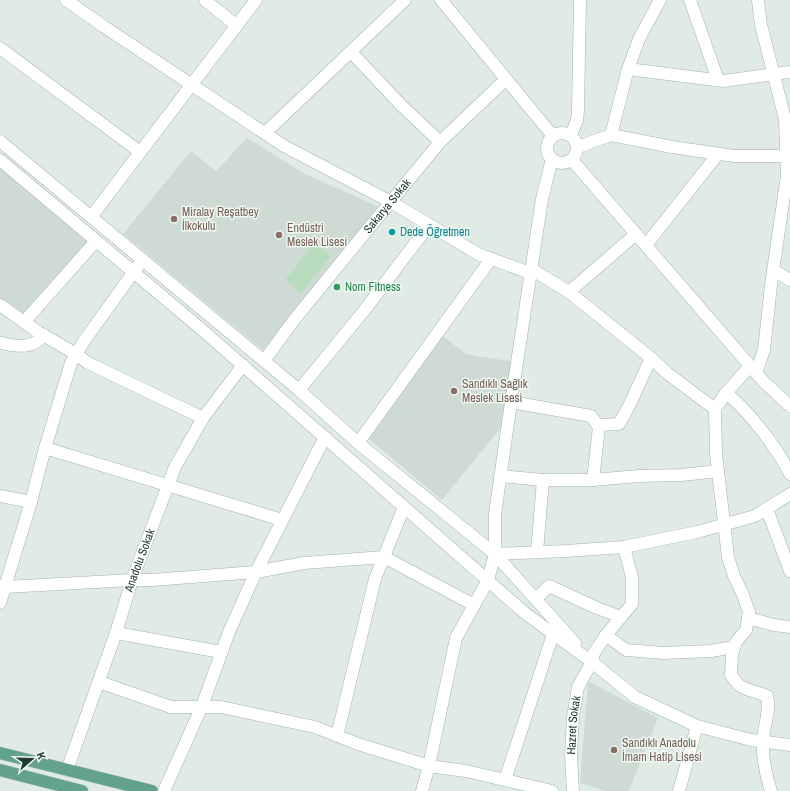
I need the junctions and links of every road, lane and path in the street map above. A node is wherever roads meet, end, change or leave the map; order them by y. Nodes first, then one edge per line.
1 (66, 0) edge
2 (205, 0) edge
3 (256, 0) edge
4 (405, 0) edge
5 (441, 0) edge
6 (580, 0) edge
7 (660, 0) edge
8 (690, 0) edge
9 (758, 0) edge
10 (237, 26) junction
11 (0, 48) edge
12 (351, 52) junction
13 (628, 69) junction
14 (790, 72) edge
15 (773, 73) junction
16 (506, 79) junction
17 (718, 80) junction
18 (191, 85) junction
19 (265, 134) junction
20 (571, 135) junction
21 (611, 135) junction
22 (553, 136) junction
23 (0, 141) edge
24 (440, 142) junction
25 (578, 147) junction
26 (140, 152) junction
27 (718, 154) junction
28 (788, 156) edge
29 (552, 159) junction
30 (0, 160) edge
31 (572, 160) junction
32 (391, 202) junction
33 (91, 217) junction
34 (429, 225) junction
35 (636, 234) junction
36 (96, 241) junction
37 (646, 246) junction
38 (491, 259) junction
39 (143, 260) junction
40 (773, 270) junction
41 (531, 271) junction
42 (133, 272) junction
43 (790, 280) edge
44 (568, 292) junction
45 (0, 305) edge
46 (24, 322) junction
47 (44, 335) junction
48 (0, 343) edge
49 (76, 354) junction
50 (651, 358) junction
51 (264, 361) junction
52 (243, 365) junction
53 (753, 370) junction
54 (299, 390) junction
55 (726, 393) junction
56 (511, 402) junction
57 (790, 406) edge
58 (715, 409) junction
59 (203, 418) junction
60 (598, 425) junction
61 (325, 437) junction
62 (358, 443) junction
63 (45, 448) junction
64 (788, 466) edge
65 (718, 471) junction
66 (500, 476) junction
67 (543, 480) junction
68 (593, 480) junction
69 (168, 485) junction
70 (790, 494) edge
71 (0, 496) edge
72 (31, 502) junction
73 (404, 507) junction
74 (767, 509) junction
75 (282, 520) junction
76 (724, 525) junction
77 (624, 547) junction
78 (537, 552) junction
79 (496, 554) junction
80 (384, 557) junction
81 (790, 571) edge
82 (256, 572) junction
83 (132, 580) junction
84 (488, 580) junction
85 (2, 586) edge
86 (536, 600) junction
87 (0, 603) edge
88 (474, 604) junction
89 (621, 617) junction
90 (748, 618) junction
91 (790, 626) edge
92 (116, 633) junction
93 (554, 634) junction
94 (606, 635) junction
95 (734, 647) junction
96 (221, 652) junction
97 (592, 662) junction
98 (99, 682) junction
99 (202, 706) junction
100 (697, 726) junction
101 (337, 736) junction
102 (763, 742) junction
103 (790, 745) edge
104 (0, 753) edge
105 (429, 766) junction
106 (0, 770) edge
107 (67, 770) junction
108 (506, 780) junction
109 (82, 791) edge
110 (152, 791) edge
111 (164, 791) edge
112 (422, 791) edge
113 (552, 791) edge
114 (573, 791) edge
115 (680, 791) edge
116 (771, 791) edge

1 - 18 street
2 - 10 street
3 - 10 street
4 - 12 street
5 - 16 street
6 - 20 street
7 - 13 street
8 - 17 street
9 - 15 street
10 - 18 street
11 - 26 street
12 - 19 street
12 - 24 street
13 - 17 street
13 - 21 street
14 - 15 street
15 - 17 street
15 - 28 street
16 - 22 street
16 - 24 street, Sakarya Sokak
18 - 19 street
18 - 26 street
19 - 32 street
20 - 22 street
20 - 25 street
21 - 25 street
21 - 27 street
22 - 29 street
23 - 33 street
24 - 32 street, Sakarya Sokak
25 - 31 street
26 - 33 street
27 - 28 street
27 - 37 street
28 - 40 street
29 - 31 street
29 - 41 street
30 - 36 street
31 - 35 street
32 - 34 street
32 - 51 street, Sakarya Sokak
33 - 39 street
34 - 38 street
34 - 54 street
35 - 37 street
35 - 44 street
36 - 42 street
36 - 46 street
37 - 53 street
38 - 41 street
38 - 62 street
39 - 42 street
39 - 51 street
40 - 43 street
40 - 53 street
41 - 44 street
41 - 56 street
42 - 49 street
42 - 52 street
44 - 50 street
45 - 46 street
46 - 47 street
47 - 48 street
47 - 49 street
49 - 59 street
49 - 63 street
50 - 58 street
50 - 60 street
51 - 54 street
52 - 59 street, Anadolu Sokak
52 - 61 street
53 - 55 street
53 - 57 street
54 - 62 street
55 - 58 street
55 - 64 street
56 - 60 street
56 - 66 street
58 - 65 street
59 - 69 street, Anadolu Sokak
60 - 68 street
61 - 73 street
61 - 75 street
62 - 79 street
63 - 69 street
63 - 72 street
65 - 68 street
65 - 76 street
66 - 67 street
66 - 79 street
67 - 68 street
67 - 78 street
69 - 75 street
69 - 83 street, Anadolu Sokak
70 - 74 street
71 - 72 street
72 - 85 street
73 - 80 street
73 - 84 street
74 - 76 street
74 - 81 street
75 - 82 street
76 - 77 street
76 - 90 street
77 - 78 street
77 - 89 street, Hazret Sokak
78 - 79 street
79 - 84 street
79 - 86 street
80 - 82 street
80 - 88 street
80 - 101 street
82 - 83 street
82 - 96 street
83 - 85 street
83 - 92 street, Anadolu Sokak
84 - 88 street
84 - 93 street
85 - 87 street
86 - 89 street
86 - 97 street
88 - 105 street
89 - 94 street, Hazret Sokak
90 - 91 street
90 - 95 street
92 - 96 street
92 - 98 street, Anadolu Sokak
93 - 97 street
93 - 108 street
94 - 95 street
94 - 97 street, Hazret Sokak
95 - 102 street
96 - 99 street
97 - 100 street
97 - 114 street, Hazret Sokak
98 - 99 street
98 - 107 street, Anadolu Sokak
99 - 101 street
99 - 111 street
100 - 102 street
100 - 115 street
101 - 105 street
102 - 103 street
102 - 116 street
104 - 107 main road
105 - 108 street
105 - 112 street
106 - 109 main road
107 - 110 main road
108 - 113 street

